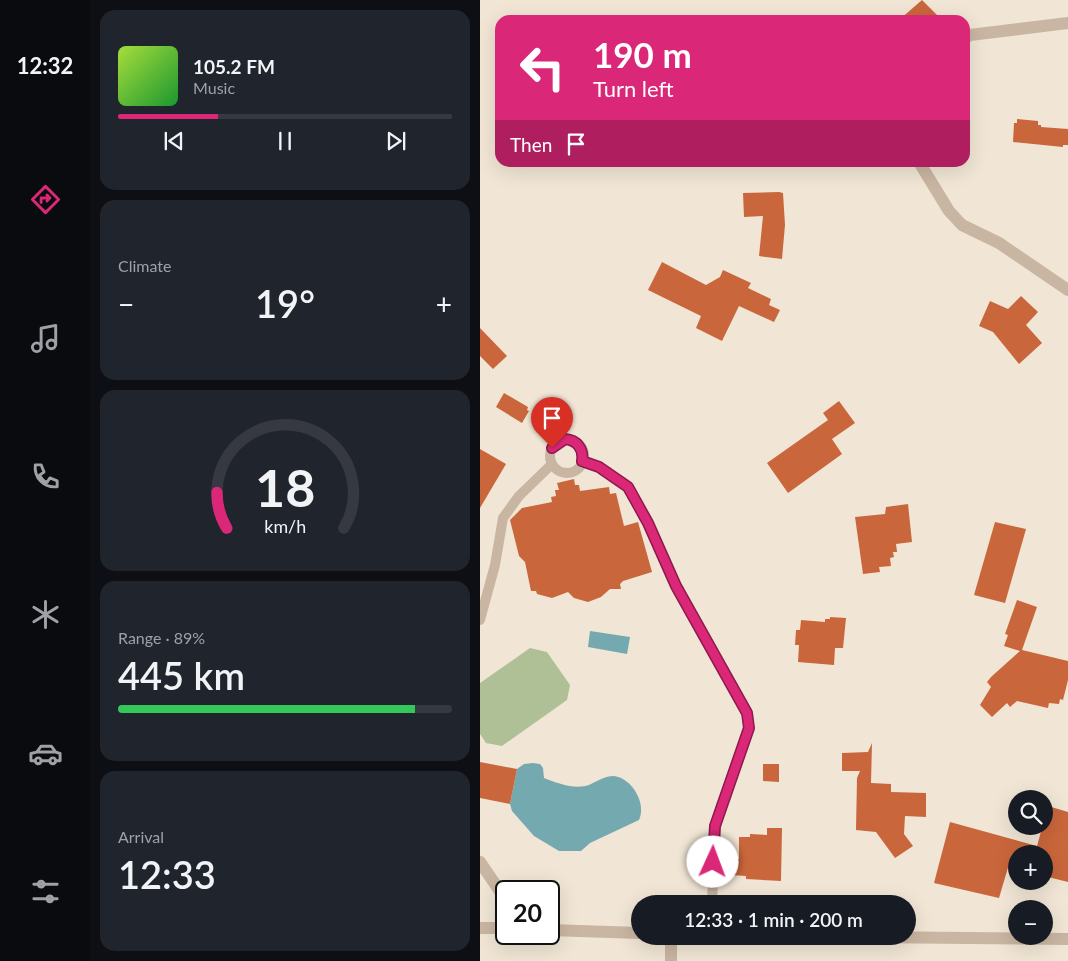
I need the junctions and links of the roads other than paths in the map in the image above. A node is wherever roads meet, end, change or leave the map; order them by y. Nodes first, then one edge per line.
1 (1068, 23) edge
2 (970, 35) edge
3 (922, 167) edge
4 (1068, 290) edge
5 (582, 461) junction
6 (552, 464) junction
7 (480, 620) edge
8 (480, 862) edge
9 (495, 884) edge
10 (712, 895) edge
11 (480, 928) edge
12 (495, 928) edge
13 (560, 930) edge
14 (631, 933) edge
15 (916, 938) edge
16 (1068, 939) edge
17 (671, 945) edge
18 (671, 961) edge

1 - 2 street
3 - 4 street
5 - 6 lane
5 - 6 lane
5 - 10 lane
6 - 7 lane
8 - 9 street
11 - 12 street
13 - 14 street
15 - 16 street
17 - 18 street

